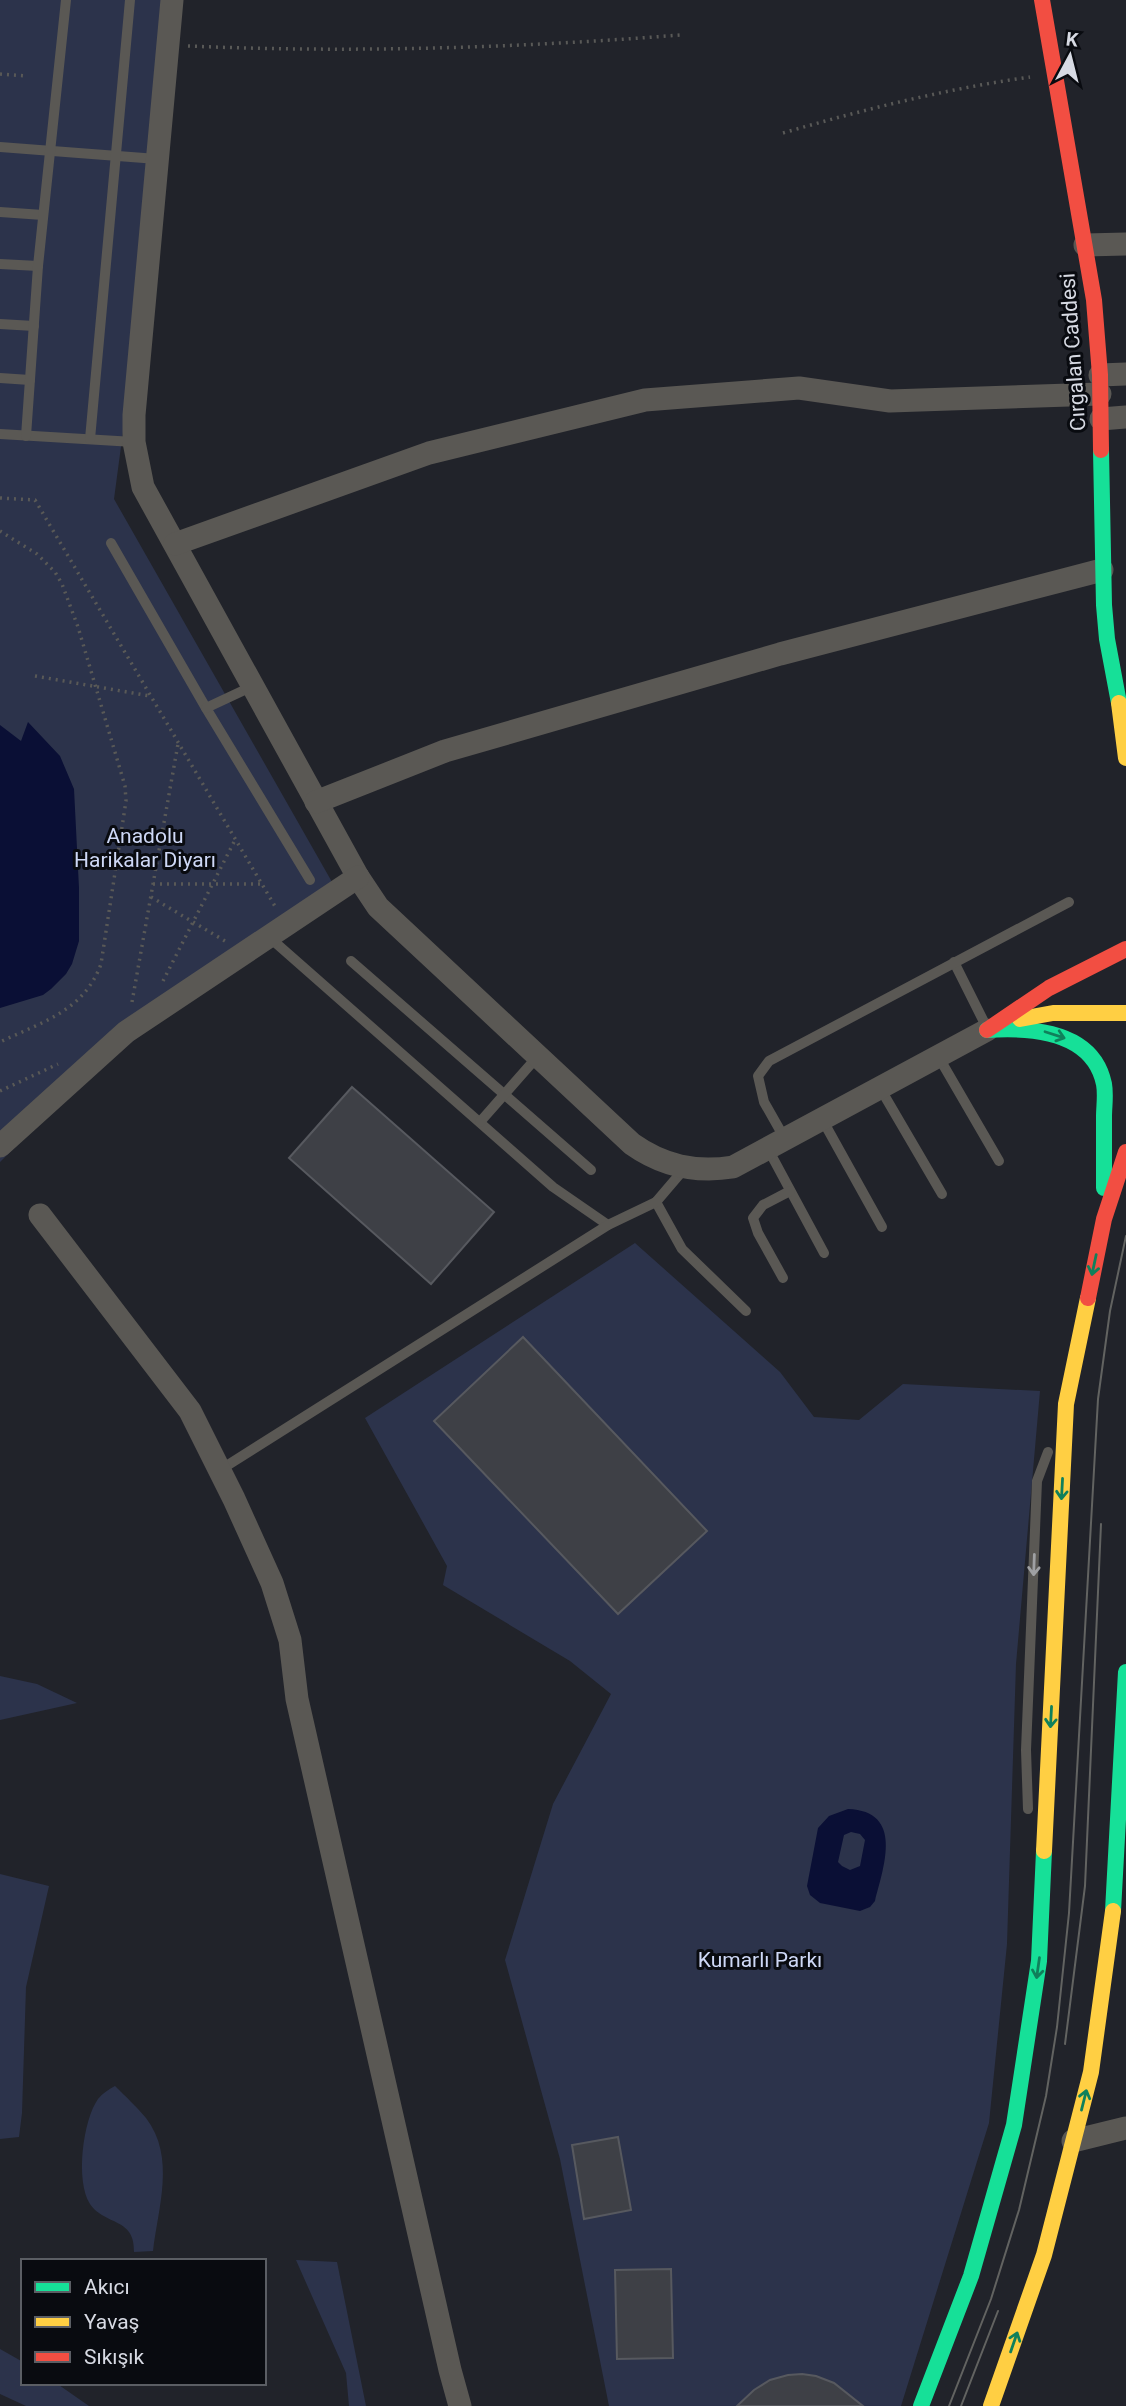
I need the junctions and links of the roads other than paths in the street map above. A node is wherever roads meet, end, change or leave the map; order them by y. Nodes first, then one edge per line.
1 (66, 0) edge
2 (130, 0) edge
3 (172, 0) edge
4 (1042, 0) edge
5 (0, 147) edge
6 (50, 150) junction
7 (116, 156) junction
8 (157, 159) junction
9 (0, 212) edge
10 (43, 215) junction
11 (1126, 244) edge
12 (1085, 245) junction
13 (0, 264) edge
14 (38, 266) junction
15 (0, 324) edge
16 (34, 326) junction
17 (1126, 374) edge
18 (0, 379) edge
19 (30, 380) junction
20 (1100, 385) junction
21 (1126, 417) edge
22 (1101, 419) junction
23 (0, 434) edge
24 (26, 436) junction
25 (90, 439) junction
26 (134, 442) junction
27 (111, 544) dead end
28 (174, 544) junction
29 (1102, 570) junction
30 (253, 686) junction
31 (1119, 703) junction
32 (206, 708) junction
33 (1126, 729) edge
34 (1126, 758) edge
35 (316, 802) junction
36 (358, 877) junction
37 (310, 880) dead end
38 (1069, 902) dead end
39 (277, 931) junction
40 (1126, 949) edge
41 (351, 961) dead end
42 (954, 962) junction
43 (1126, 1013) edge
44 (987, 1030) junction
45 (538, 1056) junction
46 (938, 1056) junction
47 (880, 1088) junction
48 (505, 1093) junction
49 (822, 1119) junction
50 (480, 1122) junction
51 (776, 1144) junction
52 (0, 1146) edge
53 (1126, 1152) edge
54 (999, 1161) dead end
55 (685, 1168) junction
56 (591, 1170) dead end
57 (790, 1191) junction
58 (942, 1194) dead end
59 (656, 1202) junction
60 (40, 1215) dead end
61 (1104, 1219) junction
62 (608, 1225) junction
63 (882, 1227) dead end
64 (824, 1253) dead end
65 (783, 1278) dead end
66 (746, 1311) dead end
67 (1066, 1404) junction
68 (220, 1470) junction
69 (1126, 1672) edge
70 (1029, 1818) dead end
71 (1031, 1859) dead end
72 (1126, 1880) edge
73 (1114, 1907) junction
74 (1041, 1923) junction
75 (1126, 2128) edge
76 (1073, 2141) junction
77 (460, 2406) edge
78 (920, 2406) edge
79 (991, 2406) edge

1 - 6 lane
2 - 7 lane
3 - 8 street
4 - 12 main road, Cırgalan Caddesi
5 - 6 lane
6 - 7 lane
6 - 10 lane
7 - 8 lane
7 - 25 lane
8 - 26 street
9 - 10 lane
10 - 14 lane
11 - 12 street
12 - 20 main road, Cırgalan Caddesi
13 - 14 lane
14 - 16 lane
15 - 16 lane
16 - 19 lane
17 - 20 street
18 - 19 lane
19 - 24 lane
20 - 22 main road, Cırgalan Caddesi
20 - 28 street
21 - 22 street
22 - 29 main road, Cırgalan Caddesi
23 - 24 lane
24 - 25 lane
25 - 26 lane
26 - 28 street
27 - 32 lane
28 - 30 street
29 - 31 main road, Cırgalan Caddesi
29 - 35 street
30 - 32 lane
30 - 35 street
31 - 33 main road
31 - 34 main road
32 - 37 lane
35 - 36 street
36 - 39 street
36 - 45 street
38 - 42 lane
39 - 50 lane
39 - 52 street
40 - 44 main road
41 - 48 lane
42 - 44 lane
42 - 51 lane
43 - 44 main road
44 - 46 street
44 -> 61 main road
45 - 48 lane
45 - 55 street
46 - 47 street
46 - 54 lane
47 - 49 street
47 - 58 lane
48 - 50 lane
48 - 56 lane
49 - 51 street
49 - 63 lane
50 - 62 lane
51 - 55 street
51 - 57 lane
53 - 61 main road
55 - 59 lane
57 - 64 lane
57 - 65 lane
59 - 62 lane
59 - 66 lane
60 - 68 street
61 -> 67 main road
62 - 68 lane
67 -> 70 lane
67 -> 74 main road
68 - 77 street
69 - 73 main road
71 - 74 lane
72 - 73 lane
76 -> 73 main road
74 -> 78 main road
75 - 76 street
79 -> 76 main road

